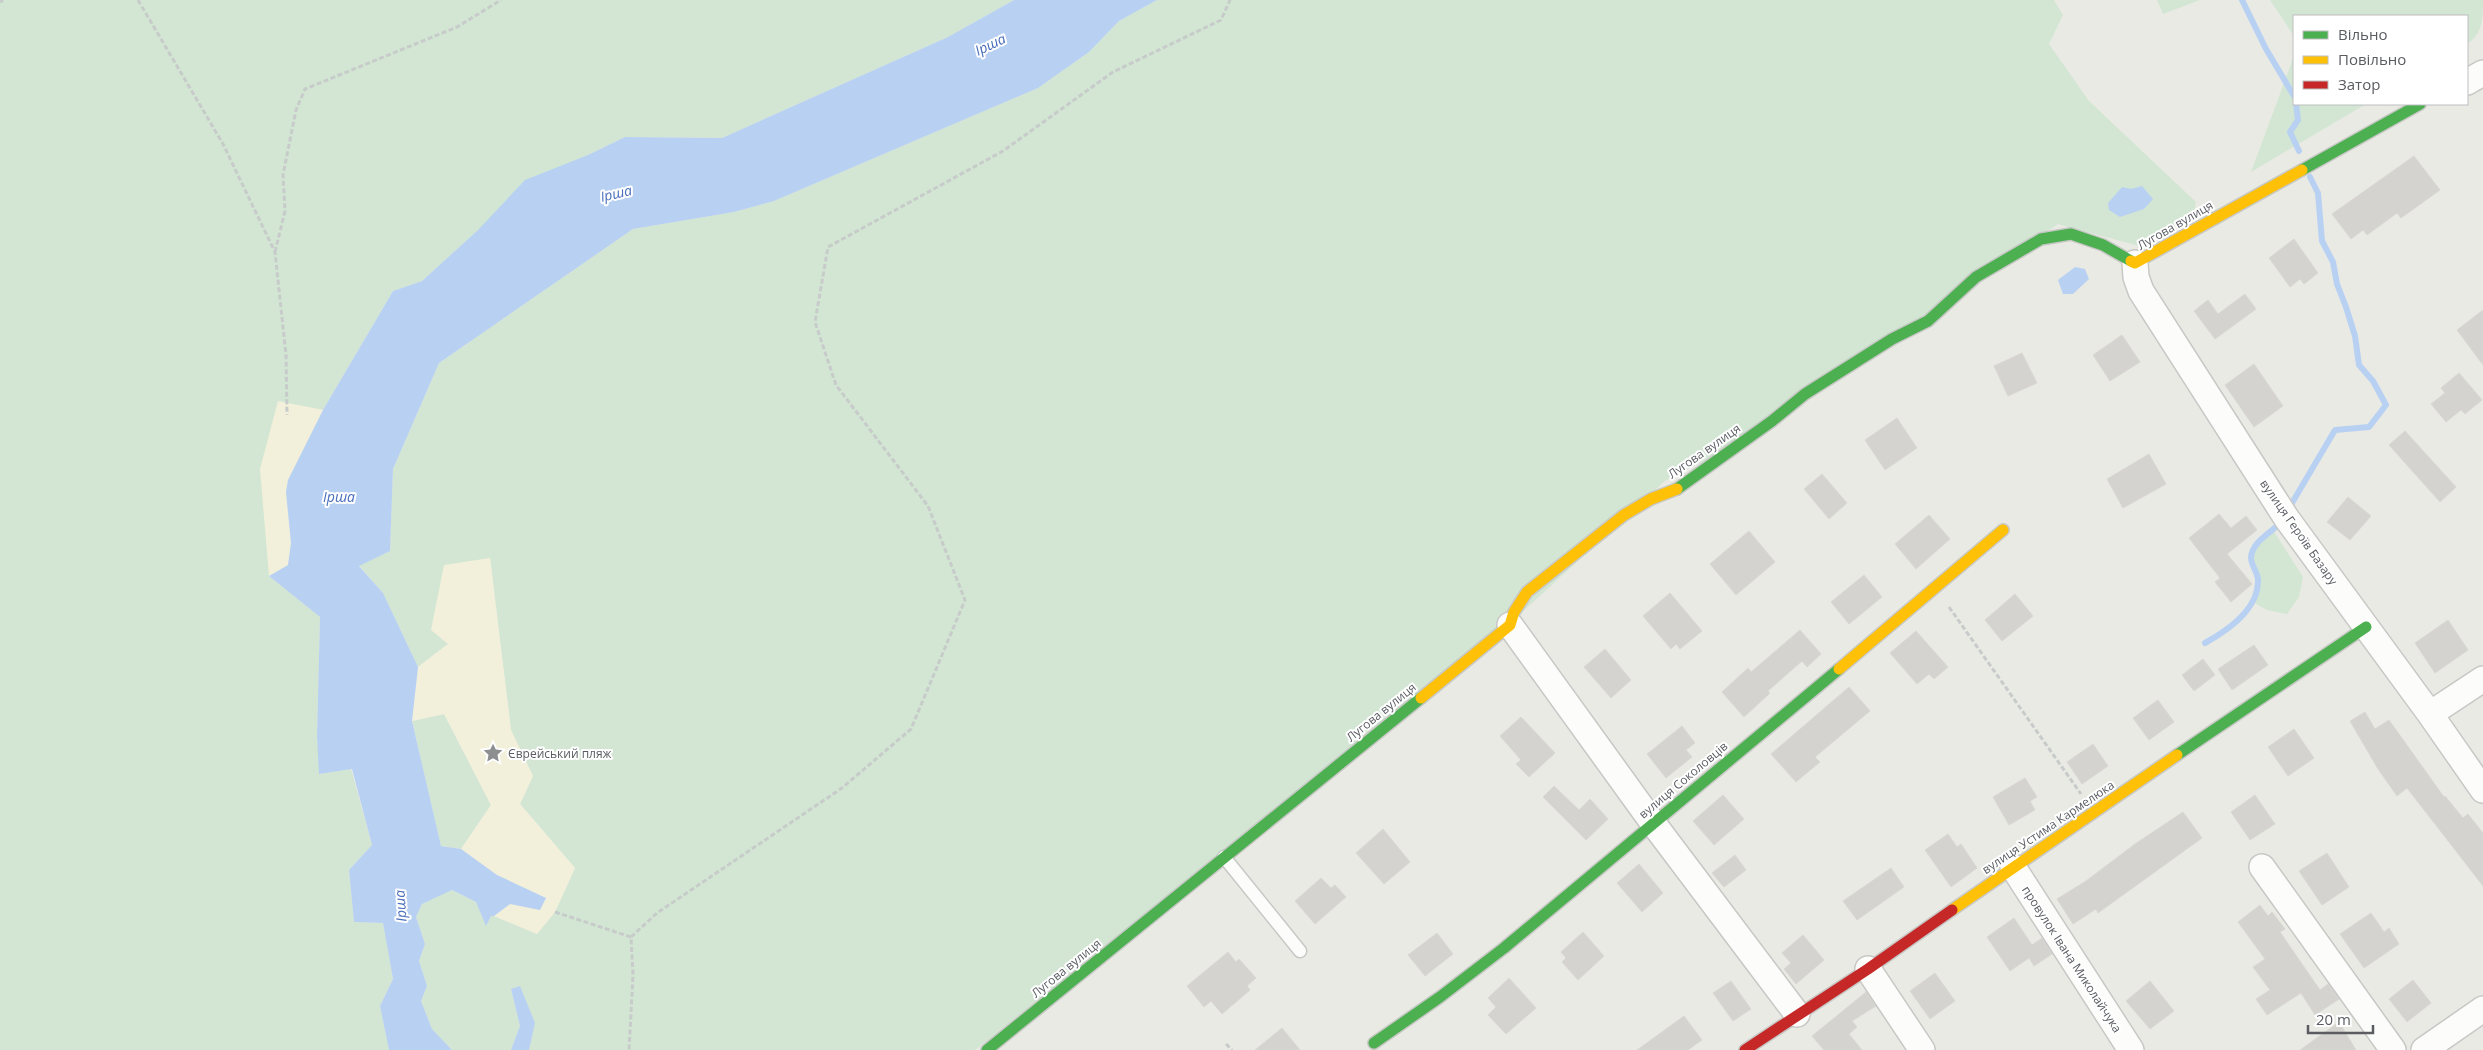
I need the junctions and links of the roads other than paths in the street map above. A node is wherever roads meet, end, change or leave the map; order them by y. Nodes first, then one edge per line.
1 (2483, 73) edge
2 (2468, 81) edge
3 (2416, 106) edge
4 (2135, 264) junction
5 (2003, 530) dead end
6 (1510, 625) junction
7 (2366, 627) junction
8 (2483, 679) edge
9 (2430, 714) junction
10 (2483, 790) edge
11 (1653, 823) junction
12 (1224, 857) junction
13 (2013, 867) junction
14 (2262, 867) dead end
15 (1300, 951) dead end
16 (1868, 969) junction
17 (2483, 1009) edge
18 (1797, 1014) junction
19 (1374, 1043) dead end
20 (988, 1050) edge
21 (1745, 1050) edge
22 (1922, 1050) edge
23 (2131, 1050) edge
24 (2393, 1050) edge
25 (2424, 1050) edge

1 - 2 street
3 - 4 street, Лугова вулиця
4 - 6 street, Лугова вулиця
4 - 7 street, вулиця Героїв Базару
5 - 11 street, вулиця Соколовців
6 - 11 street
6 - 12 street, Лугова вулиця
7 - 9 street, вулиця Героїв Базару
7 - 13 street, вулиця Устима Кармелюка
8 - 9 street
9 - 10 street, вулиця Героїв Базару
11 - 18 street
11 - 19 street, вулиця Соколовців
12 - 15 lane
12 - 20 street, Лугова вулиця
13 - 16 street, вулиця Устима Кармелюка
13 - 23 street, провулок Івана Миколайчука
14 - 24 street
16 - 18 street, вулиця Устима Кармелюка
16 - 22 street
17 - 25 street
18 - 21 street, вулиця Устима Кармелюка

